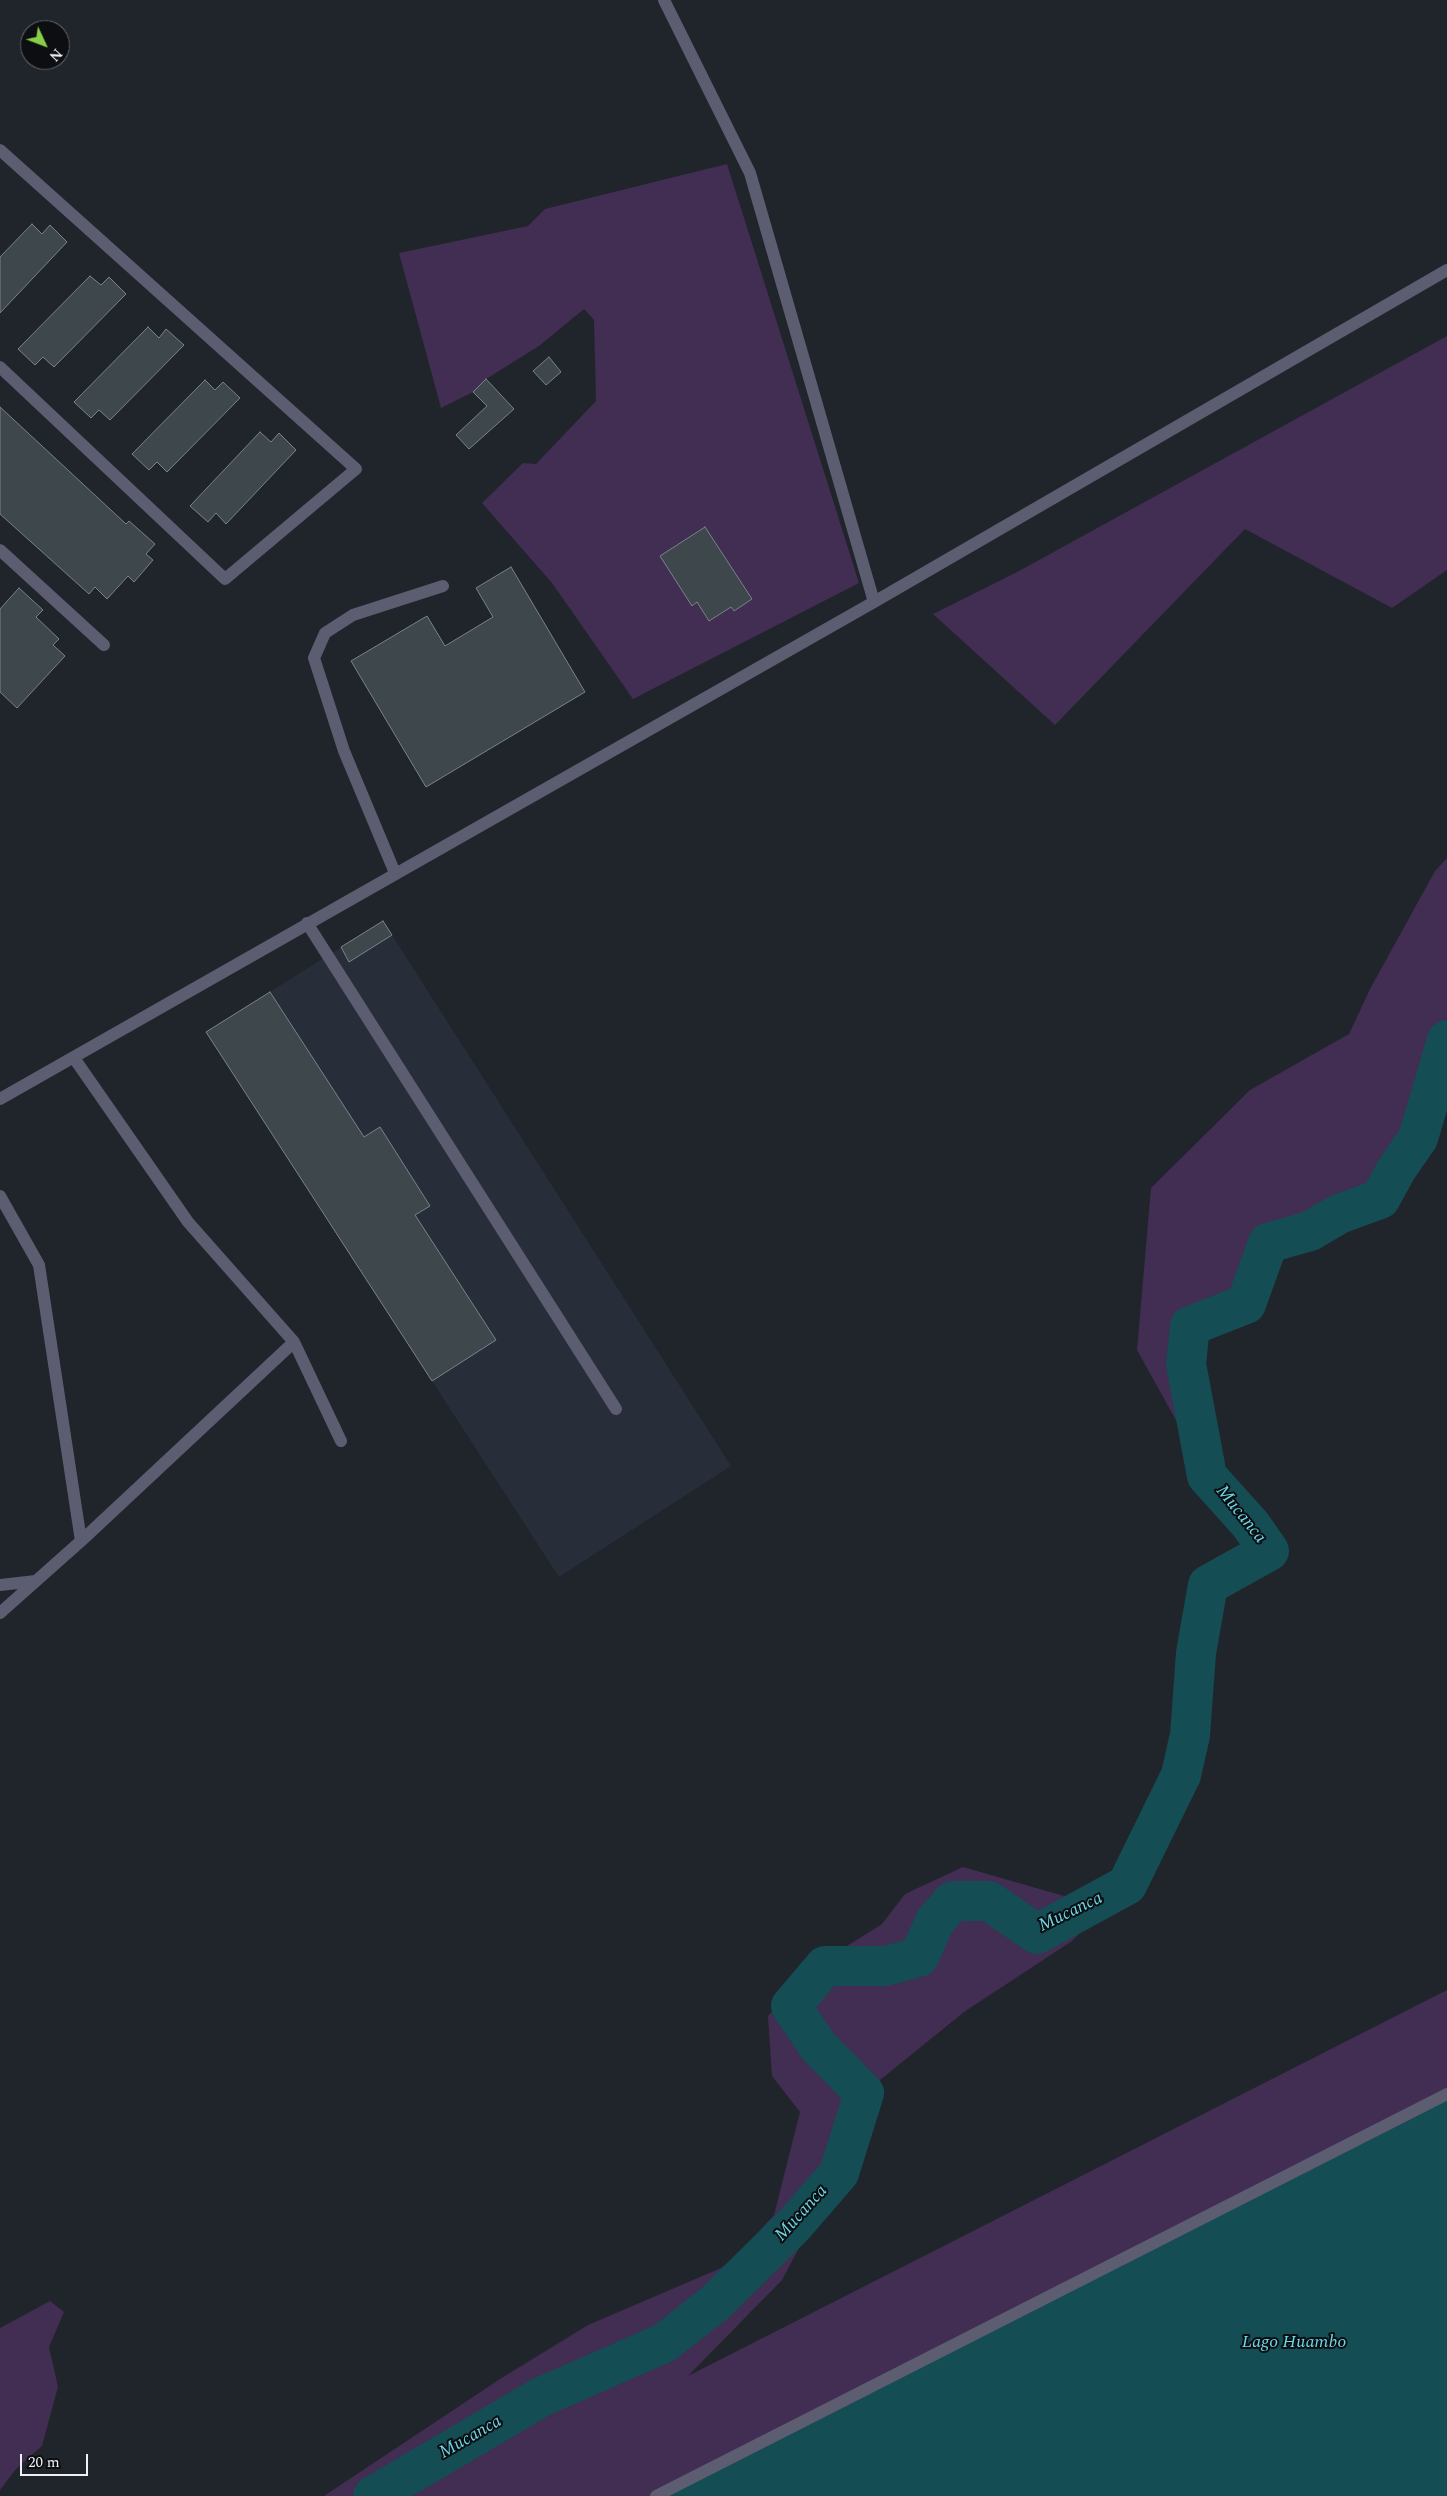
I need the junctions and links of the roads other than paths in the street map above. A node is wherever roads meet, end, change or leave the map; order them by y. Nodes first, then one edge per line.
1 (664, 0) edge
2 (0, 150) edge
3 (1447, 270) edge
4 (0, 367) edge
5 (0, 550) edge
6 (443, 586) dead end
7 (874, 602) junction
8 (104, 645) dead end
9 (394, 873) junction
10 (307, 923) junction
11 (74, 1058) junction
12 (0, 1099) edge
13 (0, 1196) edge
14 (294, 1342) junction
15 (616, 1409) dead end
16 (341, 1441) dead end
17 (81, 1541) junction
18 (36, 1581) junction
19 (0, 1585) edge
20 (0, 1613) edge
21 (1447, 2094) edge
22 (656, 2496) edge

1 - 7 street
2 - 4 street
3 - 7 street
5 - 8 street
6 - 9 street
7 - 9 street
9 - 10 street
10 - 11 street
10 - 15 street
11 - 12 street
11 - 14 street
13 - 17 street
14 - 16 street
14 - 17 street
17 - 18 street
18 - 19 street
18 - 20 street
21 - 22 street

